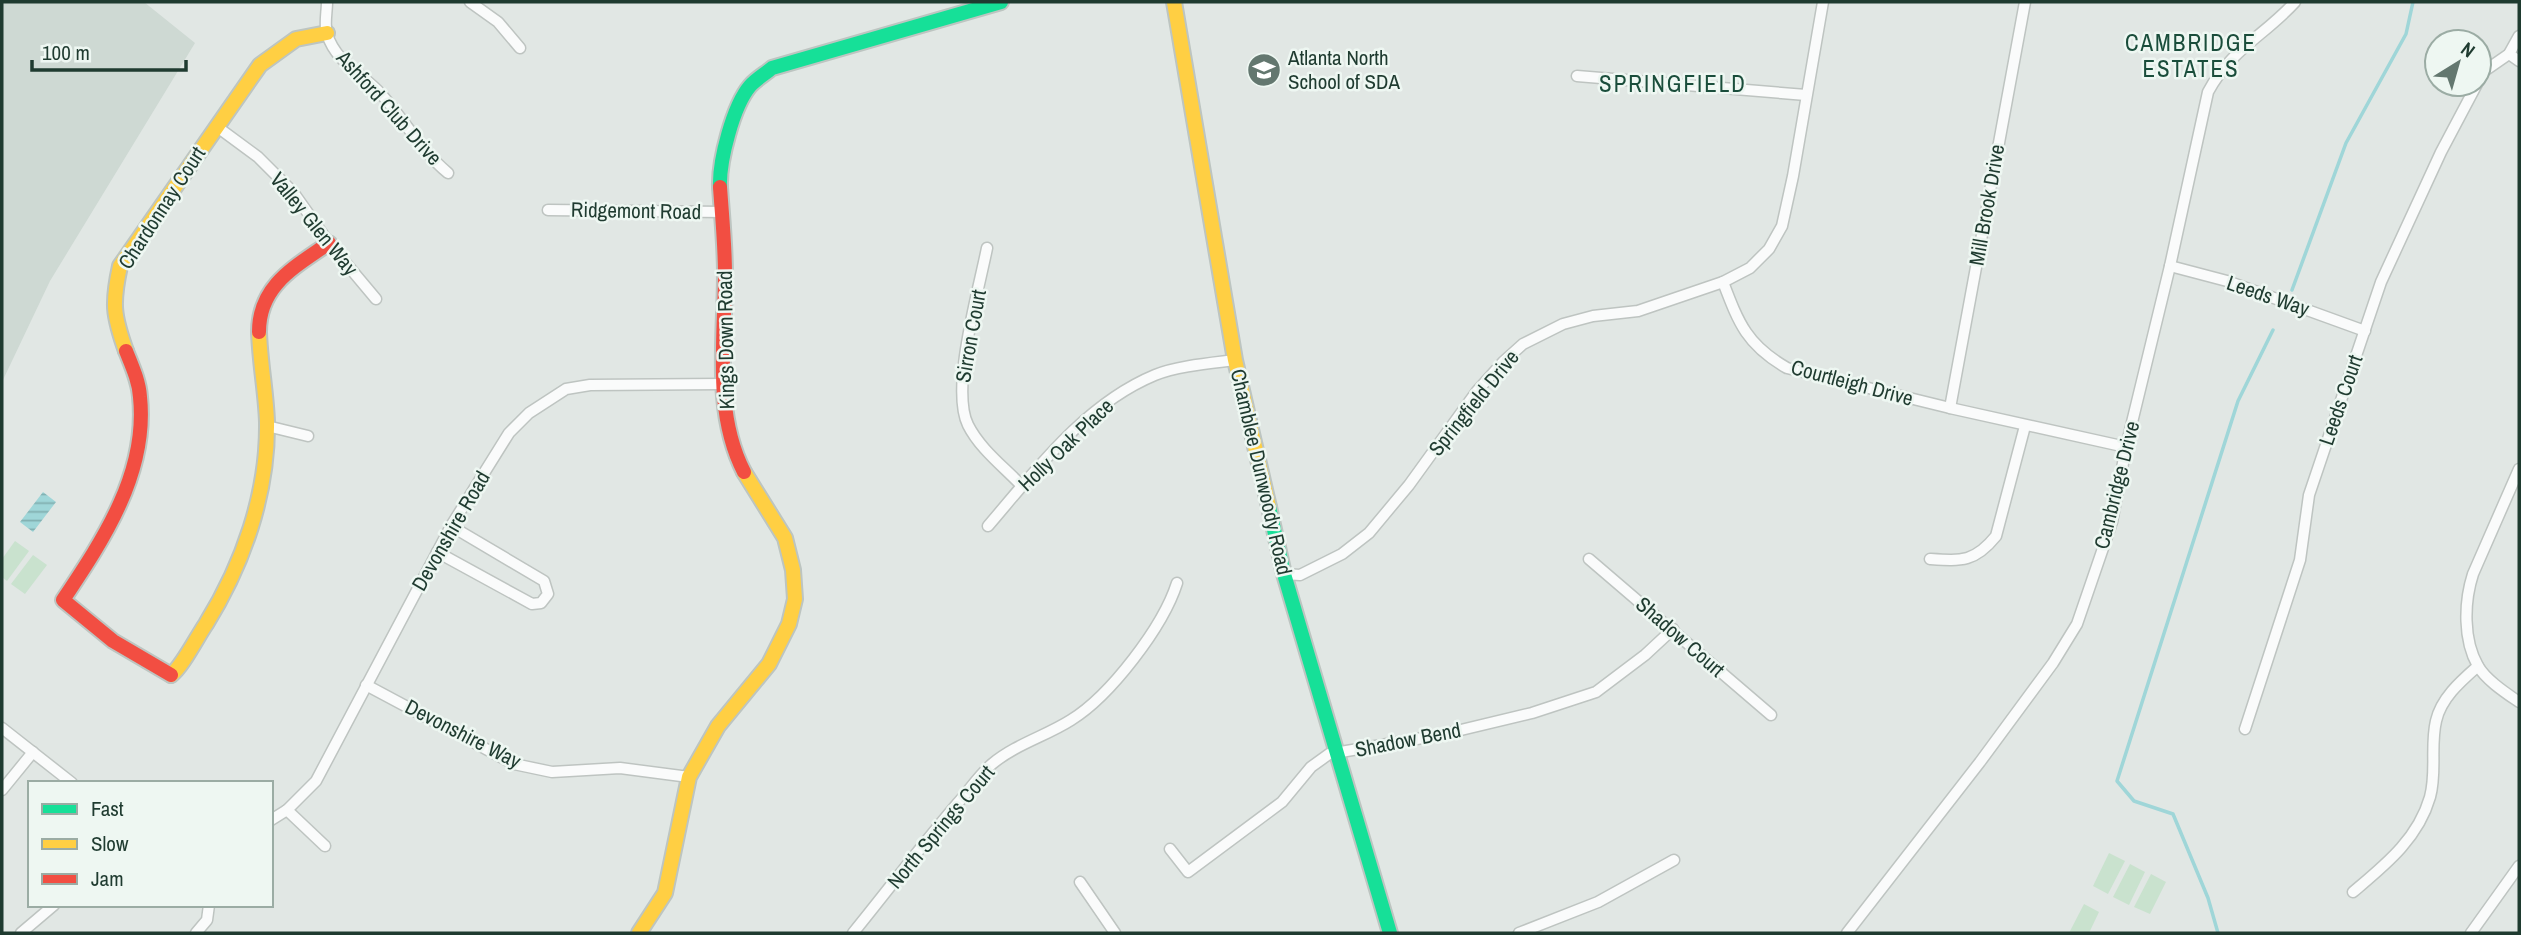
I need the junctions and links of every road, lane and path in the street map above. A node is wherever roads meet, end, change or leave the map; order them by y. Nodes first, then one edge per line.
1 (327, 2) edge
2 (470, 2) edge
3 (1000, 2) edge
4 (1174, 2) edge
5 (1823, 2) edge
6 (2025, 2) edge
7 (2294, 2) edge
8 (327, 33) junction
9 (2519, 36) edge
10 (520, 48) dead end
11 (2509, 54) junction
12 (2519, 61) edge
13 (2493, 65) edge
14 (1577, 76) dead end
15 (1805, 95) junction
16 (2470, 98) edge
17 (216, 126) junction
18 (448, 173) dead end
19 (548, 210) dead end
20 (723, 212) junction
21 (329, 243) junction
22 (987, 248) dead end
23 (2170, 266) junction
24 (1723, 282) junction
25 (376, 299) dead end
26 (2365, 331) junction
27 (1235, 360) junction
28 (723, 384) junction
29 (1950, 408) junction
30 (267, 426) junction
31 (2025, 426) junction
32 (308, 436) dead end
33 (2126, 447) junction
34 (2519, 468) edge
35 (1022, 486) junction
36 (451, 526) junction
37 (988, 526) dead end
38 (437, 552) junction
39 (1588, 559) dead end
40 (1930, 559) dead end
41 (1284, 574) junction
42 (1177, 583) dead end
43 (1673, 629) junction
44 (2478, 666) junction
45 (366, 685) junction
46 (2519, 702) edge
47 (1771, 715) dead end
48 (2, 728) edge
49 (2245, 729) dead end
50 (33, 752) junction
51 (1338, 754) junction
52 (689, 777) junction
53 (69, 781) edge
54 (2, 790) edge
55 (287, 810) junction
56 (273, 819) edge
57 (325, 846) dead end
58 (1170, 849) dead end
59 (1674, 860) dead end
60 (2519, 866) edge
61 (1080, 882) dead end
62 (2353, 892) dead end
63 (52, 907) edge
64 (209, 907) edge
65 (21, 933) edge
66 (195, 933) edge
67 (639, 933) edge
68 (853, 933) edge
69 (1115, 933) edge
70 (1390, 933) edge
71 (1519, 933) edge
72 (1847, 933) edge
73 (2471, 933) edge

1 - 8 street, Ashford Club Drive
2 - 10 street
3 - 20 street, Kings Down Road
4 - 27 street, Chamblee Dunwoody Road
5 - 15 street, Springfield Drive
6 - 29 street, Mill Brook Drive
7 - 23 street, Cambridge Drive
8 - 17 street, Chardonnay Court
8 - 18 street, Ashford Club Drive
9 - 11 street, Leeds Court
11 - 12 street
11 - 13 street, Leeds Court
14 - 15 street
15 - 24 street, Springfield Drive
16 - 26 street, Leeds Court
17 - 21 street, Valley Glen Way
17 - 30 street, Chardonnay Court
19 - 20 street, Ridgemont Road
20 - 28 street, Kings Down Road
21 - 25 street, Valley Glen Way
21 - 30 street, Chardonnay Court
22 - 35 street, Sirron Court
23 - 26 street, Leeds Way
23 - 33 street, Cambridge Drive
24 - 29 street, Courtleigh Drive
24 - 41 street, Springfield Drive
26 - 49 street, Leeds Court
27 - 35 street, Holly Oak Place
27 - 41 street, Chamblee Dunwoody Road
28 - 36 street, Devonshire Road
28 - 52 street, Kings Down Road
29 - 31 street, Courtleigh Drive
30 - 32 street
31 - 33 street, Courtleigh Drive
31 - 40 street
33 - 72 street, Cambridge Drive
34 - 44 street
35 - 37 street, Holly Oak Place
36 - 38 street, Devonshire Road
36 - 38 street
38 - 45 street, Devonshire Road
39 - 43 street, Shadow Court
41 - 51 street, Chamblee Dunwoody Road
42 - 68 street, North Springs Court
43 - 47 street, Shadow Court
43 - 51 street, Shadow Bend
44 - 46 street
44 - 62 street
45 - 52 street, Devonshire Way
45 - 55 street, Devonshire Road
48 - 50 street
50 - 53 street
50 - 54 street
51 - 58 street, Shadow Bend
51 - 70 street, Chamblee Dunwoody Road
52 - 67 street, Kings Down Road
55 - 56 street, Devonshire Road
55 - 57 street
59 - 71 street
60 - 73 street
61 - 69 street
63 - 65 street
64 - 66 street

